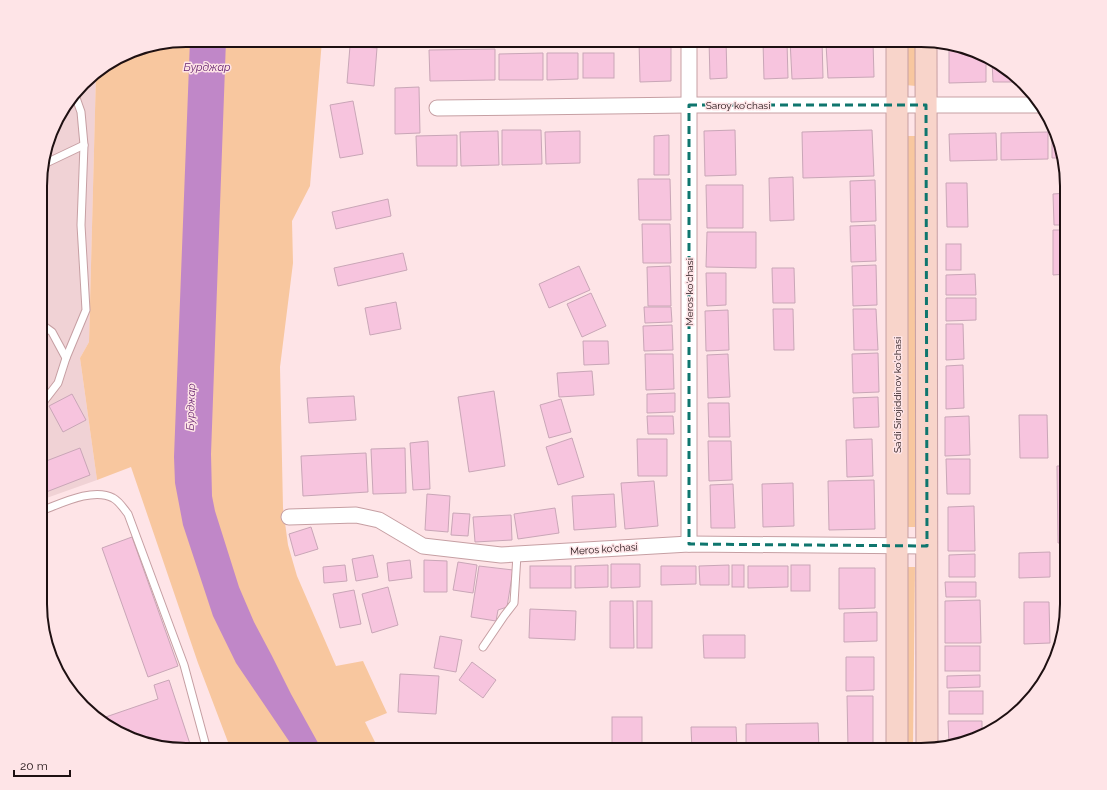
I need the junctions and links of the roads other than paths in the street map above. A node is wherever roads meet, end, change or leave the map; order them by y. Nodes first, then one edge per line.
1 (689, 47) edge
2 (896, 47) edge
3 (926, 47) edge
4 (77, 100) edge
5 (689, 105) junction
6 (897, 105) junction
7 (926, 105) junction
8 (1034, 105) edge
9 (437, 108) dead end
10 (84, 145) junction
11 (49, 161) edge
12 (47, 328) edge
13 (66, 358) junction
14 (47, 397) edge
15 (47, 509) edge
16 (290, 517) dead end
17 (689, 544) junction
18 (927, 546) junction
19 (897, 547) junction
20 (517, 555) junction
21 (483, 647) dead end
22 (205, 743) edge
23 (898, 743) edge
24 (927, 743) edge

1 - 5 street, Meros ko‘chasi
2 - 6 street, Sa'di Sirojiddinov ko'chasi
3 - 7 street
4 - 10 lane
5 - 6 street, Saroy ko‘chasi
5 - 9 street, Saroy ko‘chasi
5 - 17 street, Meros ko‘chasi
6 - 7 street, Saroy ko‘chasi
6 - 19 street, Sa'di Sirojiddinov ko'chasi
7 - 8 street, Saroy ko‘chasi
7 - 18 street
10 - 11 lane
10 - 13 lane
12 - 13 lane
13 - 14 lane
15 - 22 lane
16 - 20 street, Meros ko'chasi
17 - 19 street, Meros ko'chasi
17 - 20 street, Meros ko'chasi
18 - 19 street, Meros ko'chasi
18 - 24 street
19 - 23 street, Sa'di Sirojiddinov ko'chasi
20 - 21 lane

